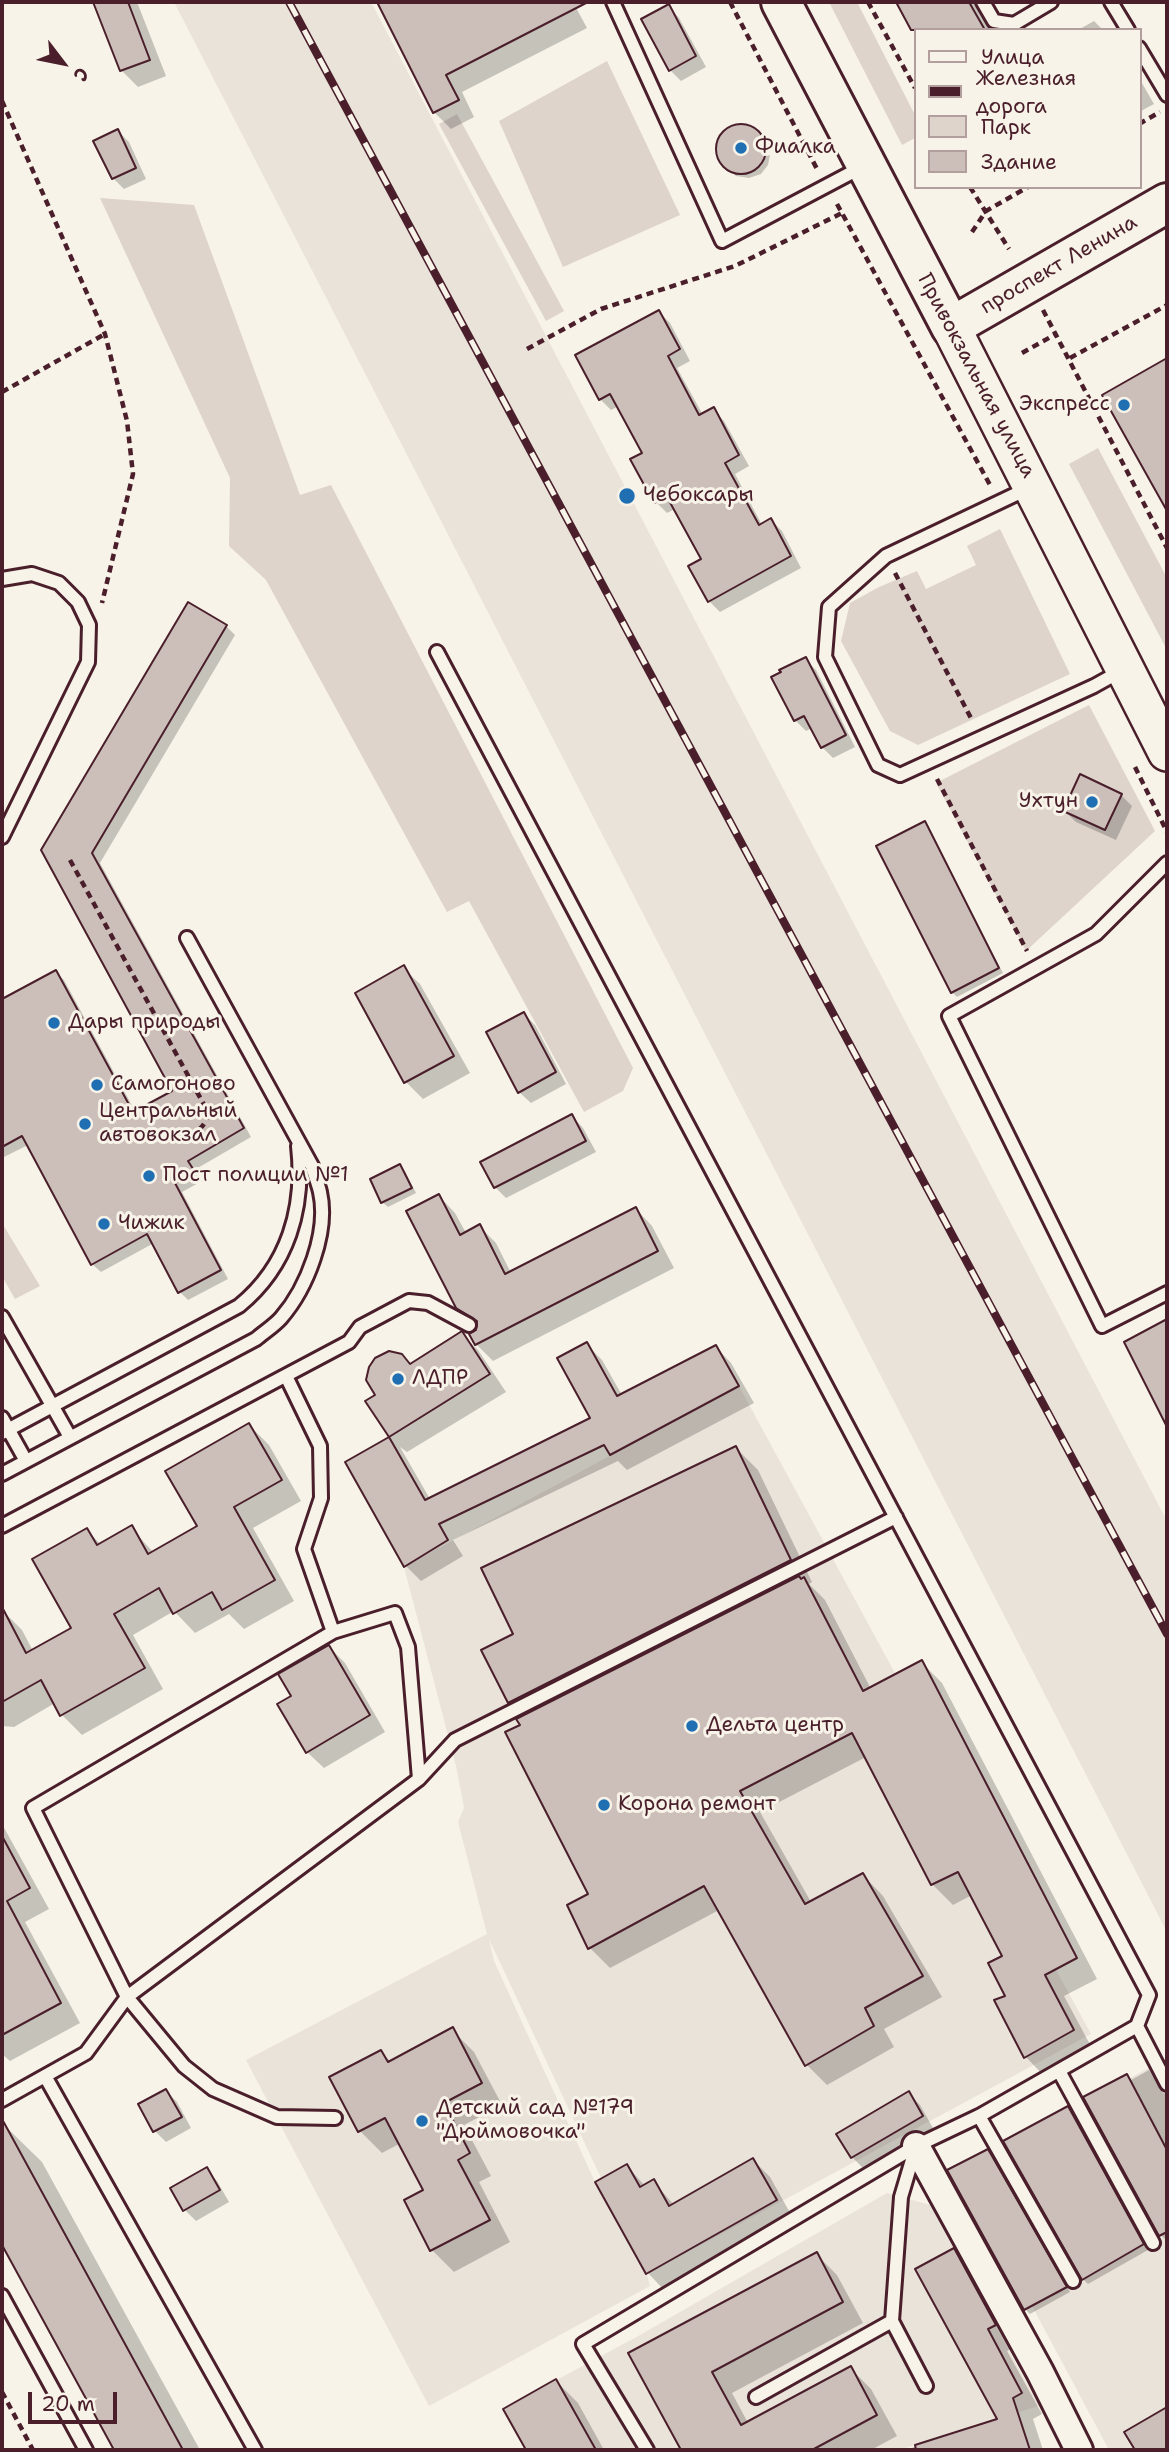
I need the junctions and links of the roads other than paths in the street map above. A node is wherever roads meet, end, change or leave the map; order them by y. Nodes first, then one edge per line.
1 (613, 2) edge
2 (781, 2) edge
3 (983, 2) edge
4 (1051, 2) edge
5 (1111, 2) edge
6 (1127, 28) edge
7 (1141, 51) edge
8 (1167, 95) edge
9 (865, 165) junction
10 (1167, 202) edge
11 (951, 327) junction
12 (1033, 486) junction
13 (2, 579) edge
14 (437, 652) dead end
15 (1124, 669) junction
16 (1166, 747) edge
17 (2, 837) edge
18 (1167, 863) edge
19 (187, 938) dead end
20 (296, 1137) junction
21 (1167, 1293) edge
22 (2, 1317) edge
23 (469, 1325) dead end
24 (286, 1376) junction
25 (53, 1406) junction
26 (2, 1418) edge
27 (5, 1432) edge
28 (70, 1437) junction
29 (26, 1461) junction
30 (2, 1474) edge
31 (896, 1517) junction
32 (2, 1526) edge
33 (333, 1633) junction
34 (419, 1779) junction
35 (127, 1997) junction
36 (1137, 2026) junction
37 (1059, 2071) junction
38 (46, 2076) junction
39 (1167, 2084) edge
40 (2, 2100) edge
41 (979, 2116) junction
42 (334, 2118) dead end
43 (916, 2146) junction
44 (1153, 2243) dead end
45 (1073, 2281) dead end
46 (2, 2296) edge
47 (892, 2321) junction
48 (926, 2386) dead end
49 (756, 2397) dead end
50 (86, 2450) edge
51 (255, 2450) edge
52 (647, 2450) edge
53 (1079, 2450) edge

1 - 9 lane
2 - 9 main road, Привокзальная улица
3 - 4 lane
5 - 6 lane
7 - 8 lane
9 - 11 main road, Привокзальная улица
10 - 11 main road, проспект Ленина
11 - 12 street, Привокзальная улица
12 - 15 street, Привокзальная улица
12 - 15 lane
13 - 17 lane
14 - 31 lane
15 - 16 street, Привокзальная улица
18 - 21 lane
19 - 20 lane
20 - 25 lane
20 - 28 lane
22 - 25 lane
23 - 24 lane
24 - 32 lane
24 - 33 lane
25 - 27 lane
25 - 28 lane
26 - 27 lane
27 - 29 lane
28 - 29 lane
29 - 30 lane
31 - 34 lane
31 - 36 lane
33 - 34 lane
33 - 35 lane
34 - 35 lane
35 - 38 lane
35 - 42 lane
36 - 37 lane
36 - 39 lane
37 - 41 lane
37 - 44 lane
38 - 40 lane
38 - 51 lane
41 - 43 lane
41 - 45 lane
43 - 47 lane
43 - 52 lane
43 - 53 street
46 - 50 lane
47 - 48 lane
47 - 49 lane

